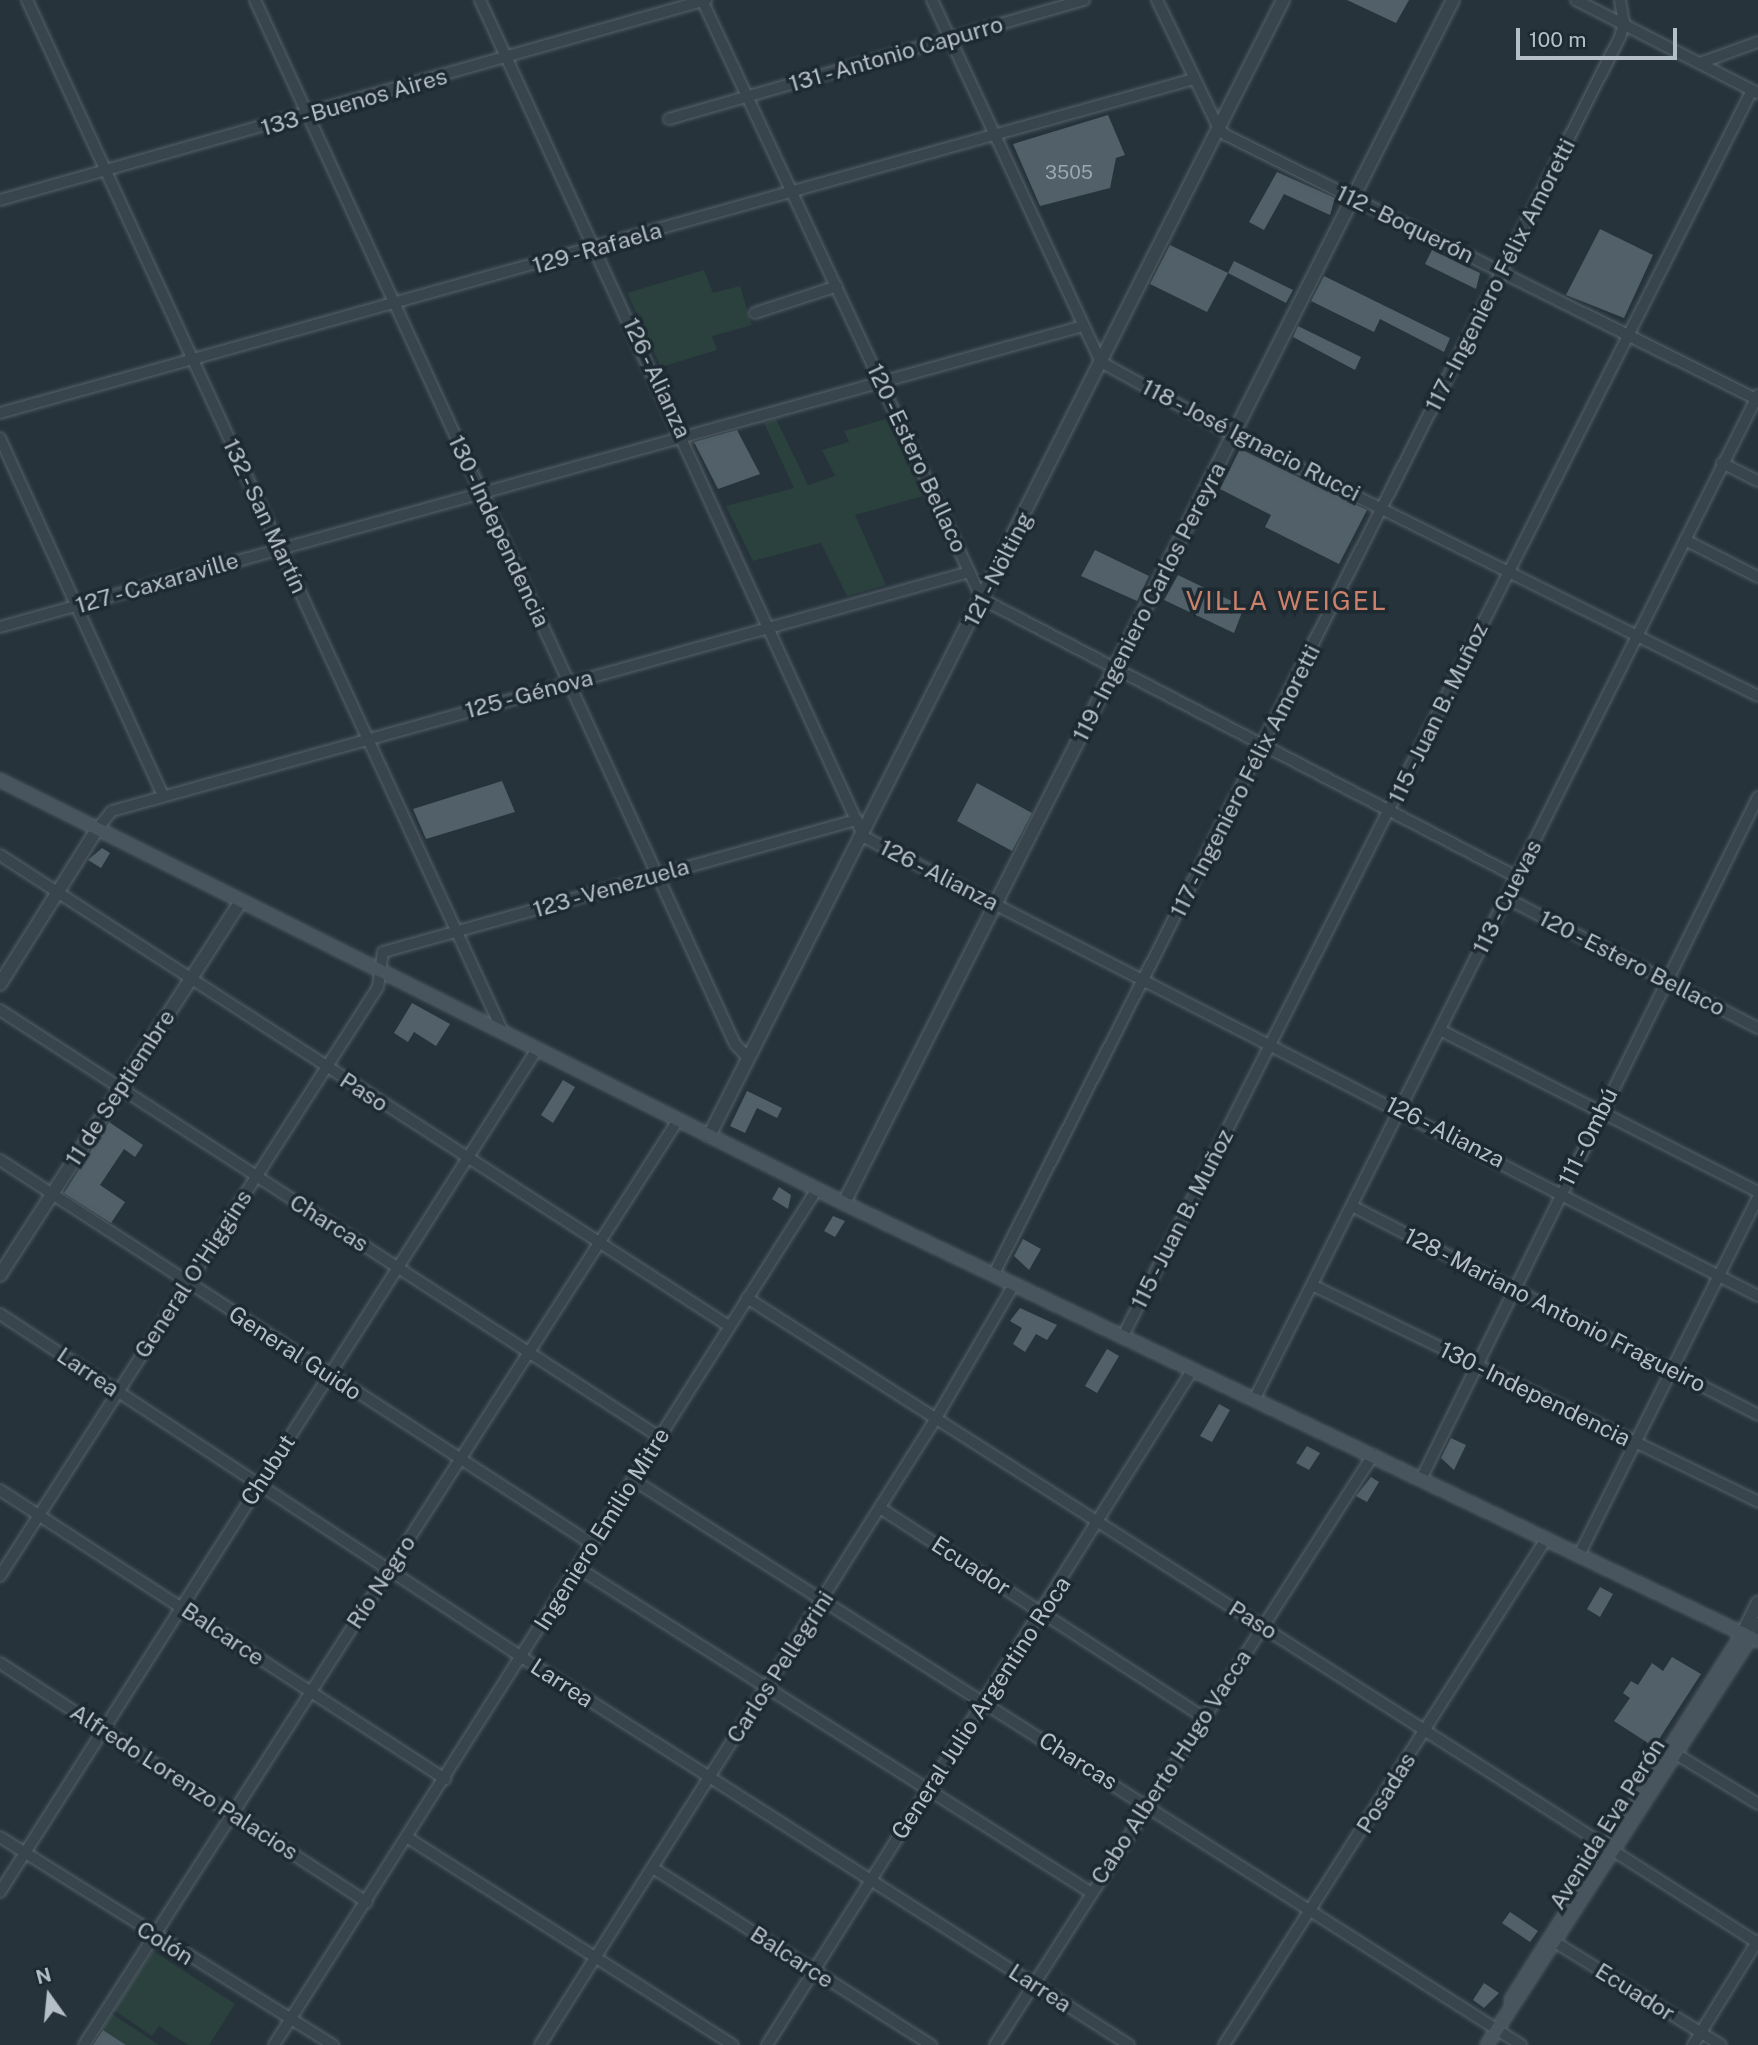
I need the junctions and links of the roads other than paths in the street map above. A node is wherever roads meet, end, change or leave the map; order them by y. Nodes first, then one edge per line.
1 (27, 0) edge
2 (255, 0) edge
3 (481, 0) edge
4 (704, 0) edge
5 (932, 0) edge
6 (1084, 0) edge
7 (1157, 0) edge
8 (1283, 0) edge
9 (1453, 0) edge
10 (1576, 0) edge
11 (1620, 0) edge
12 (1624, 23) junction
13 (951, 39) junction
14 (1758, 42) edge
15 (508, 58) junction
16 (1700, 63) junction
17 (1194, 79) junction
18 (1755, 92) edge
19 (748, 97) junction
20 (309, 116) junction
21 (669, 119) dead end
22 (1219, 129) junction
23 (996, 135) junction
24 (106, 172) junction
25 (794, 194) junction
26 (1354, 198) junction
27 (0, 200) edge
28 (597, 248) junction
29 (1500, 271) junction
30 (837, 286) junction
31 (396, 306) junction
32 (755, 313) dead end
33 (1083, 326) junction
34 (1628, 337) junction
35 (194, 360) junction
36 (1101, 362) junction
37 (882, 382) junction
38 (1757, 398) edge
39 (0, 413) edge
40 (1233, 435) junction
41 (0, 438) edge
42 (685, 438) junction
43 (1722, 463) junction
44 (1758, 481) edge
45 (482, 492) junction
46 (1384, 506) junction
47 (1685, 540) junction
48 (280, 549) junction
49 (1509, 570) junction
50 (969, 572) junction
51 (1758, 577) edge
52 (982, 599) junction
53 (75, 606) junction
54 (0, 627) edge
55 (772, 627) junction
56 (1637, 635) junction
57 (1116, 670) junction
58 (569, 683) junction
59 (1758, 696) edge
60 (368, 738) junction
61 (1264, 746) junction
62 (0, 780) edge
63 (163, 796) junction
64 (1758, 797) edge
65 (1391, 809) junction
66 (857, 820) junction
67 (98, 828) junction
68 (864, 837) junction
69 (0, 855) edge
70 (656, 875) junction
71 (1517, 877) junction
72 (60, 894) junction
73 (1506, 898) junction
74 (241, 901) junction
75 (996, 904) junction
76 (457, 930) junction
77 (380, 970) junction
78 (191, 979) junction
79 (1144, 980) junction
80 (1667, 981) junction
81 (0, 984) edge
82 (0, 1010) edge
83 (1758, 1028) edge
84 (1440, 1030) junction
85 (503, 1032) junction
86 (1271, 1043) junction
87 (537, 1049) junction
88 (748, 1058) junction
89 (326, 1067) junction
90 (120, 1088) junction
91 (1400, 1109) junction
92 (1600, 1113) junction
93 (678, 1120) junction
94 (709, 1136) junction
95 (469, 1159) junction
96 (0, 1160) edge
97 (256, 1177) junction
98 (817, 1189) junction
99 (1562, 1192) junction
100 (52, 1194) junction
101 (1758, 1195) edge
102 (844, 1203) junction
103 (1352, 1206) junction
104 (601, 1242) junction
105 (401, 1268) junction
106 (0, 1275) edge
107 (994, 1275) junction
108 (1720, 1276) junction
109 (187, 1283) junction
110 (1014, 1284) junction
111 (1312, 1285) junction
112 (1513, 1287) junction
113 (1758, 1296) edge
114 (747, 1298) junction
115 (0, 1314) edge
116 (729, 1326) junction
117 (1123, 1336) junction
118 (529, 1355) junction
119 (1476, 1364) junction
120 (1194, 1369) junction
121 (1671, 1370) junction
122 (330, 1375) junction
123 (117, 1392) junction
124 (1255, 1398) junction
125 (1758, 1415) edge
126 (935, 1420) junction
127 (658, 1436) junction
128 (1633, 1442) junction
129 (1373, 1455) junction
130 (461, 1460) junction
131 (632, 1479) junction
132 (1421, 1479) junction
133 (259, 1483) junction
134 (0, 1490) edge
135 (1758, 1502) edge
136 (880, 1508) junction
137 (38, 1515) junction
138 (1099, 1523) junction
139 (1546, 1539) junction
140 (592, 1544) junction
141 (1578, 1555) junction
142 (578, 1568) junction
143 (389, 1569) junction
144 (0, 1576) edge
145 (823, 1599) junction
146 (1758, 1602) edge
147 (182, 1607) junction
148 (1043, 1612) junction
149 (1758, 1624) edge
150 (1262, 1625) junction
151 (1751, 1637) edge
152 (523, 1658) junction
153 (0, 1663) edge
154 (767, 1687) junction
155 (310, 1693) junction
156 (985, 1703) junction
157 (1203, 1717) junction
158 (104, 1730) junction
159 (1425, 1731) junction
160 (1671, 1751) junction
161 (709, 1777) junction
162 (445, 1779) junction
163 (928, 1790) junction
164 (1147, 1804) junction
165 (1758, 1804) edge
166 (233, 1815) junction
167 (0, 1837) edge
168 (408, 1838) junction
169 (1610, 1851) junction
170 (24, 1853) junction
171 (653, 1868) junction
172 (871, 1881) junction
173 (0, 1892) edge
174 (1090, 1892) junction
175 (367, 1902) junction
176 (1312, 1908) junction
177 (155, 1937) junction
178 (1553, 1941) junction
179 (1758, 1942) edge
180 (595, 1958) junction
181 (812, 1970) junction
182 (1033, 1984) junction
183 (289, 2021) junction
184 (1497, 2030) junction
185 (1701, 2033) junction
186 (84, 2045) edge
187 (274, 2045) edge
188 (332, 2045) edge
189 (541, 2045) edge
190 (733, 2045) edge
191 (767, 2045) edge
192 (931, 2045) edge
193 (995, 2045) edge
194 (1129, 2045) edge
195 (1224, 2045) edge
196 (1487, 2045) edge
197 (1521, 2045) edge
198 (1693, 2045) edge
199 (1721, 2045) edge

1 - 24 street, 132 - San Martín
2 - 20 street, 130 - Independencia
3 - 15 street, 126 - Alianza
4 - 15 street, 133 - Buenos Aires
4 - 19 street, 120 - Estero Bellaco
5 - 13 street
6 - 13 street, 131 - Antonio Capurro
7 - 17 street
8 - 22 street, 121 - Nölting
9 - 26 street, 119 - Ingeniero Carlos Pereyra
10 - 12 street
11 - 12 street
12 - 16 street
12 - 29 street, 117 - Ingeniero Félix Amoretti
13 - 19 street, 131 - Antonio Capurro
13 - 23 street
14 - 16 street
15 - 20 street, 133 - Buenos Aires
15 - 28 street, 126 - Alianza
16 - 18 street
17 - 22 street
17 - 23 street, 129 - Rafaela
18 - 34 street, 115 - Juan B. Muñoz
19 - 21 street, 131 - Antonio Capurro
19 - 25 street, 120 - Estero Bellaco
20 - 24 street, 133 - Buenos Aires
20 - 31 street, 130 - Independencia
22 - 26 street, 112 - Boquerón
22 - 36 street, 121 - Nölting
23 - 25 street, 129 - Rafaela
23 - 33 street
24 - 27 street, 133 - Buenos Aires
24 - 35 street, 132 - San Martín
25 - 28 street, 129 - Rafaela
25 - 30 street, 120 - Estero Bellaco
26 - 29 street, 112 - Boquerón
26 - 40 street, 119 - Ingeniero Carlos Pereyra
28 - 31 street, 129 - Rafaela
28 - 42 street, 126 - Alianza
29 - 34 street, 112 - Boquerón
29 - 46 street, 117 - Ingeniero Félix Amoretti
30 - 32 street
30 - 37 street, 120 - Estero Bellaco
31 - 35 street, 129 - Rafaela
31 - 45 street, 130 - Independencia
33 - 36 street
33 - 37 street, 127 - Caxaraville
34 - 38 street, 112 - Boquerón
34 - 49 street, 115 - Juan B. Muñoz
35 - 39 street, 129 - Rafaela
35 - 48 street, 132 - San Martín
36 - 40 street, 118 - José Ignacio Rucci
36 - 52 street, 121 - Nölting
37 - 42 street, 127 - Caxaraville
37 - 50 street, 120 - Estero Bellaco
38 - 43 street, 113 - Cuevas
40 - 46 street, 118 - José Ignacio Rucci
40 - 57 street, 119 - Ingeniero Carlos Pereyra
41 - 53 street
42 - 45 street, 127 - Caxaraville
42 - 55 street, 126 - Alianza
43 - 44 street
43 - 47 street, 113 - Cuevas
45 - 48 street, 127 - Caxaraville
45 - 58 street, 130 - Independencia
46 - 49 street, 118 - José Ignacio Rucci
46 - 61 street, 117 - Ingeniero Félix Amoretti
47 - 51 street
47 - 56 street, 113 - Cuevas
48 - 53 street, 127 - Caxaraville
48 - 60 street, 132 - San Martín
49 - 56 street, 118 - José Ignacio Rucci
49 - 65 street, 115 - Juan B. Muñoz
50 - 52 street, 120 - Estero Bellaco
50 - 55 street, 125 - Génova
52 - 57 street
52 - 68 street, 121 - Nölting
53 - 54 street, 127 - Caxaraville
53 - 63 street
55 - 58 street, 125 - Génova
55 - 66 street, 126 - Alianza
56 - 59 street, 118 - José Ignacio Rucci
56 - 71 street, 113 - Cuevas
57 - 61 street
57 - 75 street, 119 - Ingeniero Carlos Pereyra
58 - 60 street, 125 - Génova
58 - 70 street, 130 - Independencia
60 - 63 street, 125 - Génova
60 - 76 street, 132 - San Martín
61 - 65 street
61 - 79 street, 117 - Ingeniero Félix Amoretti
62 - 67 main road
63 - 67 street, 125 - Génova
64 - 80 street, 111 - Ombú
65 - 71 street
65 - 86 street, 115 - Juan B. Muñoz
66 - 68 street, 126 - Alianza
66 - 70 street, 123 - Venezuela
67 - 72 street
67 - 74 main road
68 - 75 street, 126 - Alianza
68 - 88 street, 121 - Nölting
69 - 72 street, Paso
70 - 76 street, 123 - Venezuela
70 - 88 street, 130 - Independencia
71 - 73 street, 113 - Cuevas
72 - 78 street, Paso
72 - 81 street
73 - 80 street, 120 - Estero Bellaco
73 - 84 street, 113 - Cuevas
74 - 77 main road
74 - 78 street, 11 de Septiembre
75 - 79 street, 126 - Alianza
75 - 102 street, 119 - Ingeniero Carlos Pereyra
76 - 77 street, 123 - Venezuela
76 - 85 street, 132 - San Martín
77 - 85 main road
77 - 89 street, General O'Higgins
78 - 89 street, Paso
78 - 90 street, 11 de Septiembre
79 - 86 street, 126 - Alianza
79 - 107 street, 117 - Ingeniero Félix Amoretti
80 - 83 street, 120 - Estero Bellaco
80 - 92 street, 111 - Ombú
82 - 90 street, Charcas
84 - 91 street, 113 - Cuevas
84 - 92 street
85 - 87 main road
86 - 91 street, 126 - Alianza
86 - 117 street, 115 - Juan B. Muñoz
87 - 93 main road
87 - 95 street, Chubut
88 - 94 street, 121 - Nölting
89 - 95 street, Paso
89 - 97 street, General O'Higgins
90 - 97 street, Charcas
90 - 100 street, 11 de Septiembre
91 - 99 street, 126 - Alianza
91 - 103 street, 113 - Cuevas
92 - 99 street, 111 - Ombú
92 - 101 street
93 - 94 main road
93 - 104 street, Río Negro
94 - 98 main road
95 - 104 street, Paso
95 - 105 street, Chubut
96 - 100 street, General Guido
97 - 105 street, Charcas
97 - 109 street, General O'Higgins
98 - 102 main road
98 - 114 street, Ingeniero Emilio Mitre
99 - 108 street, 126 - Alianza
99 - 112 street, 111 - Ombú
100 - 106 street, 11 de Septiembre
100 - 109 street, General Guido
101 - 108 street
102 - 107 main road
103 - 111 street, 113 - Cuevas
103 - 112 street, 128 - Mariano Antonio Fragueiro
104 - 116 street, Paso
104 - 118 street, Río Negro
105 - 118 street, Charcas
105 - 122 street, Chubut
107 - 110 main road
108 - 113 street, 126 - Alianza
108 - 121 street
109 - 122 street, General Guido
109 - 123 street, General O'Higgins
110 - 117 main road
110 - 126 street, Carlos Pellegrini
111 - 119 street, 130 - Independencia
111 - 124 street, 113 - Cuevas
112 - 119 street, 111 - Ombú
112 - 121 street, 128 - Mariano Antonio Fragueiro
114 - 116 street, Ingeniero Emilio Mitre
114 - 126 street, Paso
115 - 123 street, Larrea
116 - 127 street, Ingeniero Emilio Mitre
117 - 120 main road
118 - 127 street, Charcas
118 - 130 street, Río Negro
119 - 128 street, 130 - Independencia
119 - 132 street, 111 - Ombú
120 - 124 main road
120 - 138 street, General Julio Argentino Roca
121 - 125 street, 128 - Mariano Antonio Fragueiro
121 - 128 street
122 - 130 street, General Guido
122 - 133 street, Chubut
123 - 133 street, Larrea
123 - 137 street, General O'Higgins
124 - 129 main road
126 - 136 street, Carlos Pellegrini
126 - 138 street, Paso
127 - 131 street, Ingeniero Emilio Mitre
128 - 135 street, 130 - Independencia
128 - 141 street
129 - 132 main road
129 - 150 street, Cabo Alberto Hugo Vacca
130 - 140 street, General Guido
130 - 143 street, Río Negro
131 - 140 street, Ingeniero Emilio Mitre
131 - 145 street, Charcas
132 - 139 main road
133 - 143 street, Larrea
133 - 147 street, Chubut
134 - 137 street, Balcarce
136 - 145 street, Carlos Pellegrini
136 - 148 street, Ecuador
137 - 144 street, General O'Higgins
137 - 147 street, Balcarce
138 - 148 street, General Julio Argentino Roca
138 - 150 street, Paso
139 - 141 main road
139 - 159 street, Posadas
140 - 142 street, Ingeniero Emilio Mitre
141 - 151 main road
142 - 152 street, Ingeniero Emilio Mitre
142 - 154 street
143 - 152 street, Larrea
143 - 155 street, Río Negro
145 - 154 street, Carlos Pellegrini
145 - 156 street, Charcas
146 - 151 street
147 - 155 street, Balcarce
147 - 158 street, Chubut
148 - 156 street, General Julio Argentino Roca
148 - 157 street, Ecuador
149 - 151 street
150 - 157 street, Cabo Alberto Hugo Vacca
150 - 159 street, Paso
151 - 160 main road, Avenida Eva Perón
152 - 161 street, Larrea
152 - 162 street, Ingeniero Emilio Mitre
153 - 158 street, Alfredo Lorenzo Palacios
154 - 161 street, Carlos Pellegrini
154 - 163 street
155 - 162 street, Balcarce
155 - 166 street, Río Negro
156 - 163 street, General Julio Argentino Roca
156 - 164 street, Charcas
157 - 164 street, Cabo Alberto Hugo Vacca
158 - 166 street, Alfredo Lorenzo Palacios
158 - 170 street, Chubut
159 - 169 street, Paso
159 - 176 street, Posadas
160 - 165 street
160 - 169 main road, Avenida Eva Perón
161 - 171 street, Carlos Pellegrini
161 - 172 street, Larrea
162 - 168 street, Ingeniero Emilio Mitre
163 - 172 street, General Julio Argentino Roca
163 - 174 street
164 - 174 street, Cabo Alberto Hugo Vacca
164 - 176 street, Charcas
166 - 175 street, Alfredo Lorenzo Palacios
166 - 177 street, Río Negro
167 - 170 street, Colón
168 - 175 street, Ingeniero Emilio Mitre
168 - 180 street
169 - 178 main road, Avenida Eva Perón
169 - 179 street, Paso
170 - 173 street, Chubut
170 - 177 street, Colón
171 - 180 street, Carlos Pellegrini
171 - 181 street, Balcarce
172 - 181 street, General Julio Argentino Roca
172 - 182 street, Larrea
174 - 182 street, Cabo Alberto Hugo Vacca
175 - 183 street, Ingeniero Emilio Mitre
176 - 184 street, Charcas
176 - 195 street, Posadas
177 - 183 street, Colón
177 - 186 street, Río Negro
178 - 184 main road, Avenida Eva Perón
178 - 185 street, Ecuador
179 - 185 street
180 - 189 street, Carlos Pellegrini
180 - 190 street
181 - 191 street, General Julio Argentino Roca
181 - 192 street, Balcarce
182 - 193 street, Cabo Alberto Hugo Vacca
182 - 194 street, Larrea
183 - 187 street, Ingeniero Emilio Mitre
183 - 188 street, Colón
184 - 196 main road, Avenida Eva Perón
184 - 197 street, Charcas
185 - 198 street
185 - 199 street, Ecuador

